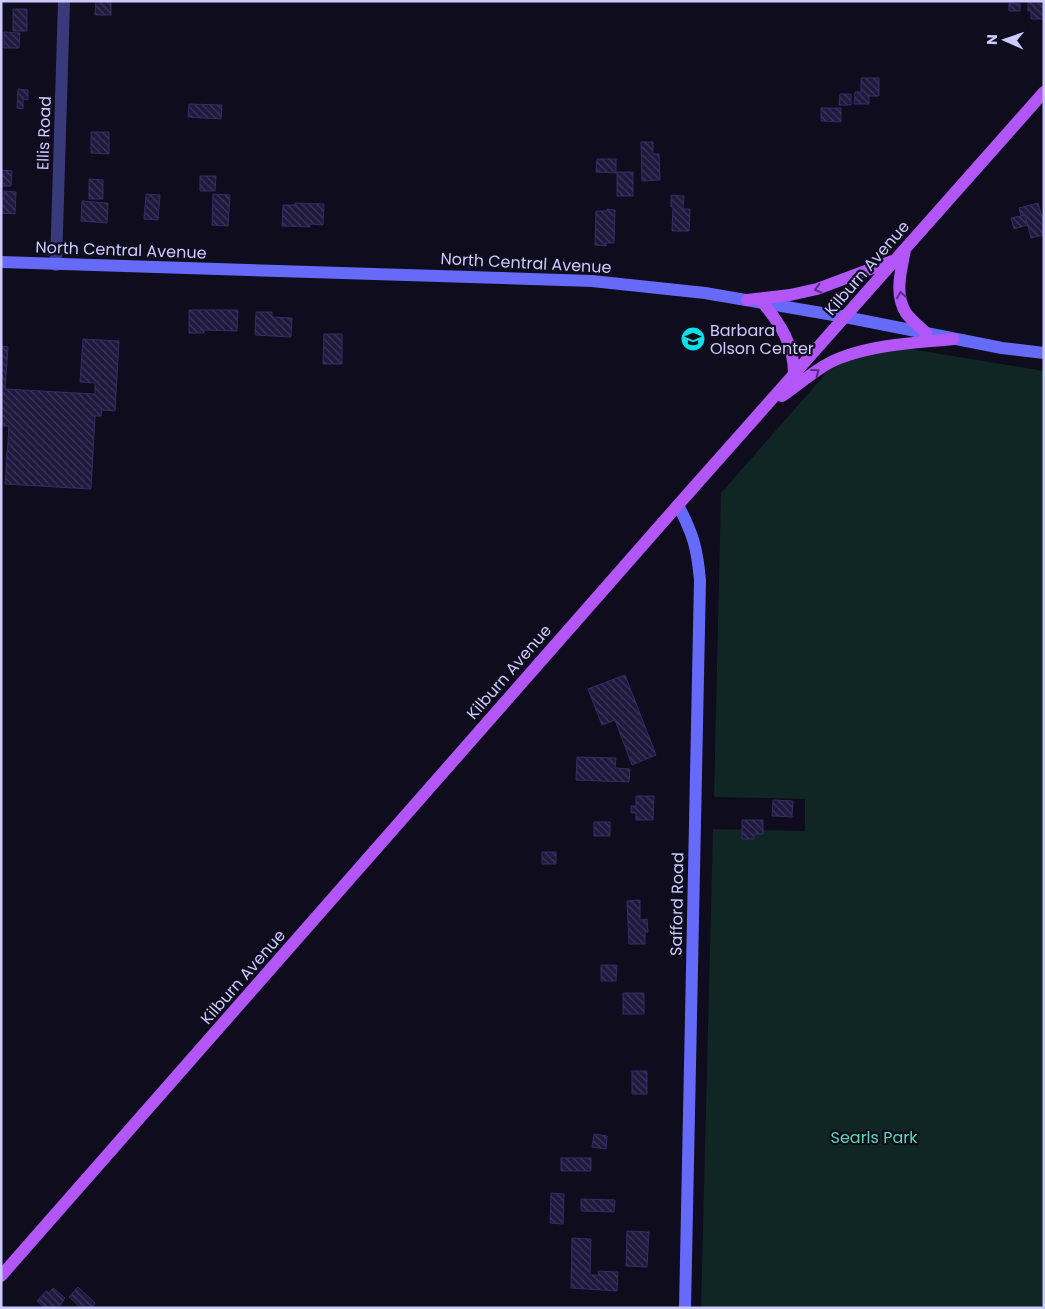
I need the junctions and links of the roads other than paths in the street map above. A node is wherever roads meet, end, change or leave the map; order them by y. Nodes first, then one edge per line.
1 (64, 1) edge
2 (1044, 92) edge
3 (906, 249) junction
4 (896, 259) junction
5 (1, 262) edge
6 (56, 265) junction
7 (747, 300) junction
8 (763, 303) junction
9 (845, 317) junction
10 (926, 333) junction
11 (954, 339) junction
12 (1044, 353) edge
13 (794, 374) junction
14 (762, 410) junction
15 (678, 505) junction
16 (1, 1276) edge
17 (685, 1308) edge

1 - 6 street, Ellis Road
2 - 3 main road, Kilburn Avenue
3 - 4 main road, Kilburn Avenue
10 -> 3 main road
4 -> 7 main road
4 - 9 main road, Kilburn Avenue
5 - 6 main road, North Central Avenue
6 - 7 main road, North Central Avenue
7 - 8 main road, North Central Avenue
8 - 9 main road, North Central Avenue
8 - 13 main road
9 - 10 main road, North Central Avenue
9 - 13 main road, Kilburn Avenue
10 - 11 main road, North Central Avenue
11 - 12 main road, North Central Avenue
14 -> 11 main road
13 - 14 main road, Kilburn Avenue
14 - 15 main road, Kilburn Avenue
15 - 16 main road, Kilburn Avenue
15 - 17 main road, Safford Road

